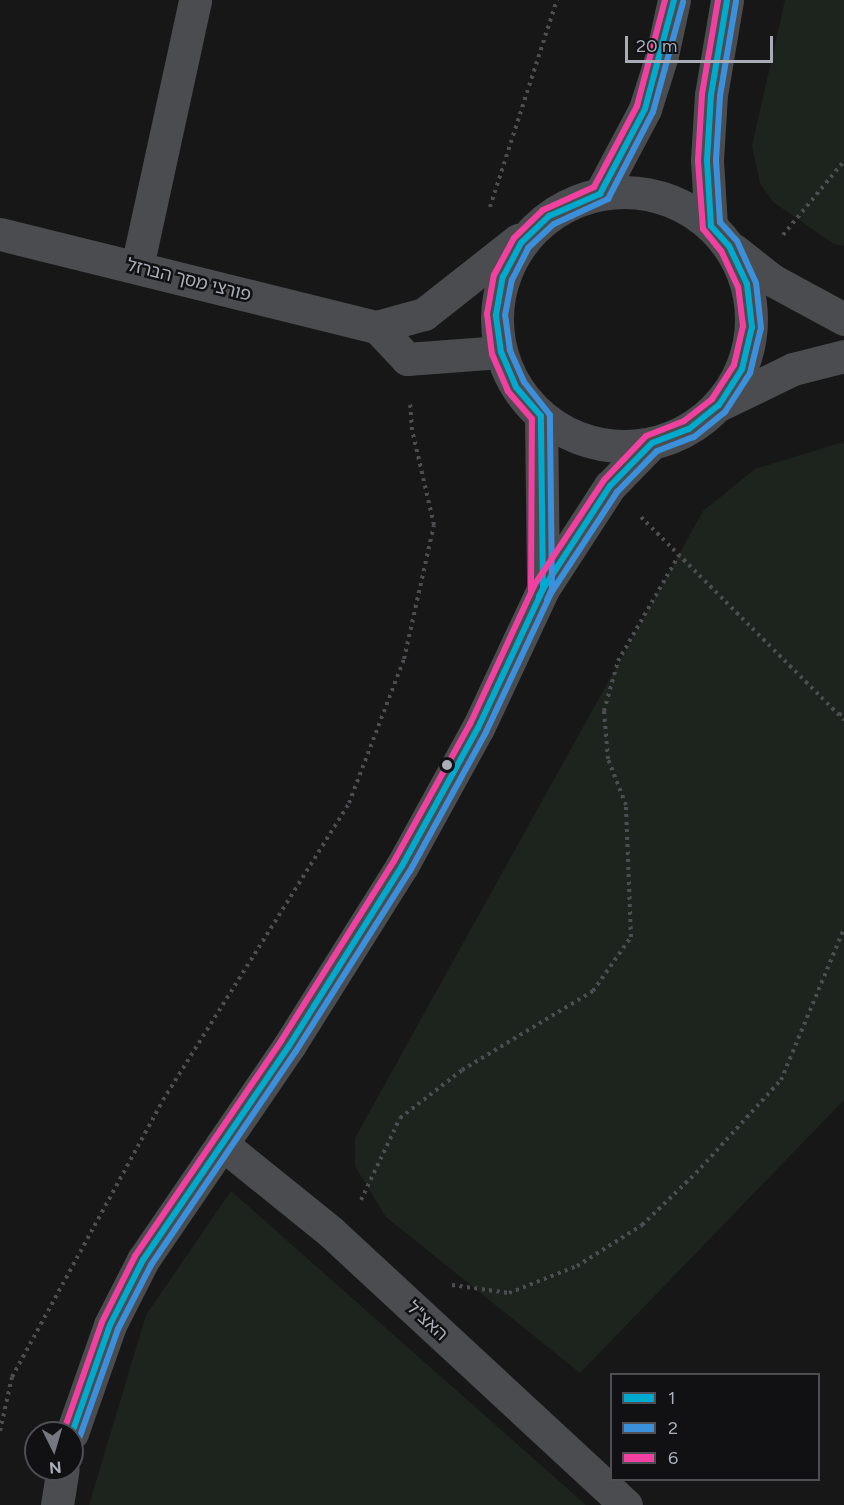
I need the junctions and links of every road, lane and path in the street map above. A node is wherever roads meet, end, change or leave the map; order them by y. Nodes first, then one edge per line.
1 (195, 0) edge
2 (557, 0) edge
3 (674, 0) edge
4 (727, 0) edge
5 (844, 161) edge
6 (600, 194) junction
7 (487, 215) dead end
8 (549, 216) junction
9 (0, 234) edge
10 (720, 236) junction
11 (137, 267) junction
12 (757, 267) junction
13 (844, 319) edge
14 (377, 327) junction
15 (501, 352) junction
16 (844, 356) edge
17 (407, 360) junction
18 (719, 405) junction
19 (542, 416) junction
20 (652, 443) junction
21 (610, 486) junction
22 (679, 555) junction
23 (543, 589) junction
24 (844, 711) edge
25 (839, 715) junction
26 (844, 720) edge
27 (844, 929) edge
28 (222, 1144) junction
29 (363, 1209) dead end
30 (444, 1284) dead end
31 (76, 1421) edge
32 (0, 1431) edge
33 (61, 1481) edge
34 (57, 1505) edge
35 (626, 1505) edge

1 - 11 street
2 - 7 path
3 - 6 street
4 - 10 street
5 - 12 path
6 - 8 street
6 - 10 street
8 - 14 street, פורצי מסך הברזל
8 - 15 street
9 - 11 street, פורצי מסך הברזל
10 - 12 street
10 - 18 street
11 - 14 street, פורצי מסך הברזל
12 - 13 street
14 - 17 street
15 - 17 street
15 - 19 street
16 - 18 street
17 - 32 path
18 - 20 street
19 - 20 street
19 - 23 street
20 - 21 street
21 - 22 path
21 - 23 street
22 - 25 path
22 - 29 path
23 - 28 street
24 - 25 path
25 - 26 path
27 - 30 path
28 - 31 street
28 - 35 street, האצ"ל
33 - 34 street

